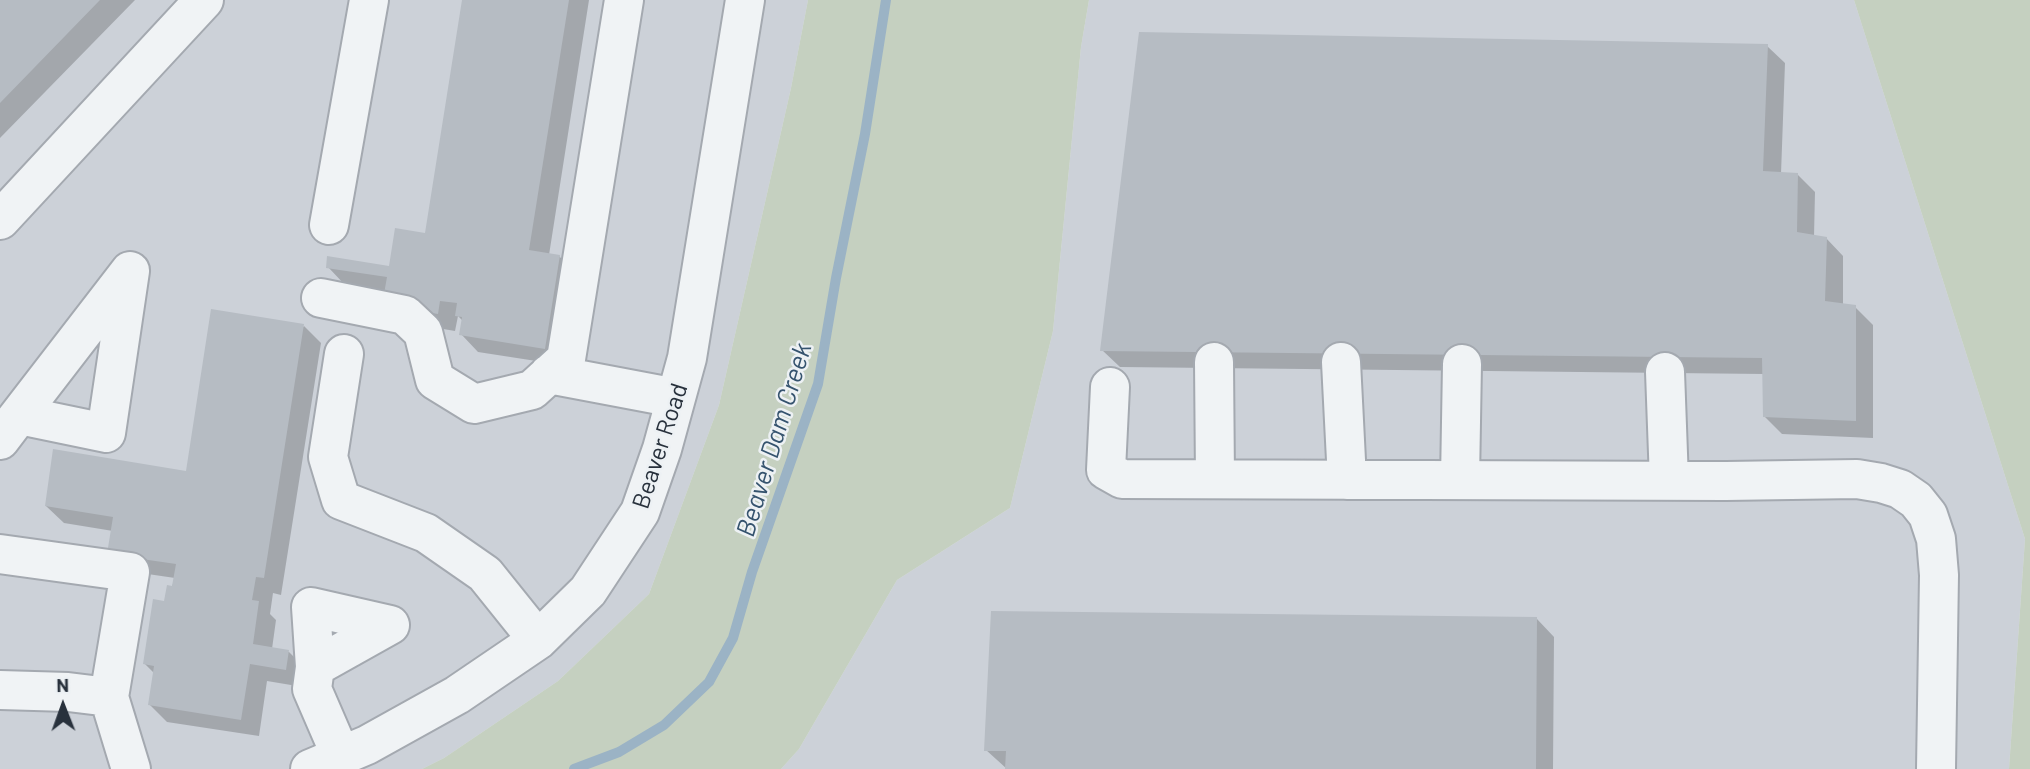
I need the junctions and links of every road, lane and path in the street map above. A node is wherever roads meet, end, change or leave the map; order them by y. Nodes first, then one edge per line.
1 (204, 0) edge
2 (369, 0) edge
3 (624, 0) edge
4 (744, 0) edge
5 (0, 220) edge
6 (329, 225) dead end
7 (321, 298) dead end
8 (344, 354) dead end
9 (1214, 362) dead end
10 (1341, 362) dead end
11 (1462, 364) dead end
12 (1665, 372) dead end
13 (549, 374) junction
14 (1110, 387) dead end
15 (676, 398) junction
16 (1215, 479) junction
17 (1347, 480) junction
18 (1460, 480) junction
19 (1669, 481) junction
20 (0, 554) edge
21 (538, 640) junction
22 (315, 667) dead end
23 (0, 690) edge
24 (109, 697) junction
25 (325, 762) edge
26 (131, 769) edge
27 (1936, 769) edge

1 - 5 street
2 - 6 street
3 - 13 street
4 - 15 street, Beaver Road
7 - 13 street
8 - 21 street
9 - 16 street
10 - 17 street
11 - 18 street
12 - 19 street
13 - 15 street
14 - 16 street
15 - 21 street, Beaver Road
16 - 17 street
17 - 18 street
18 - 19 street
19 - 27 street
20 - 24 street
21 - 25 street, Beaver Road
22 - 25 street
23 - 24 street
24 - 26 street

